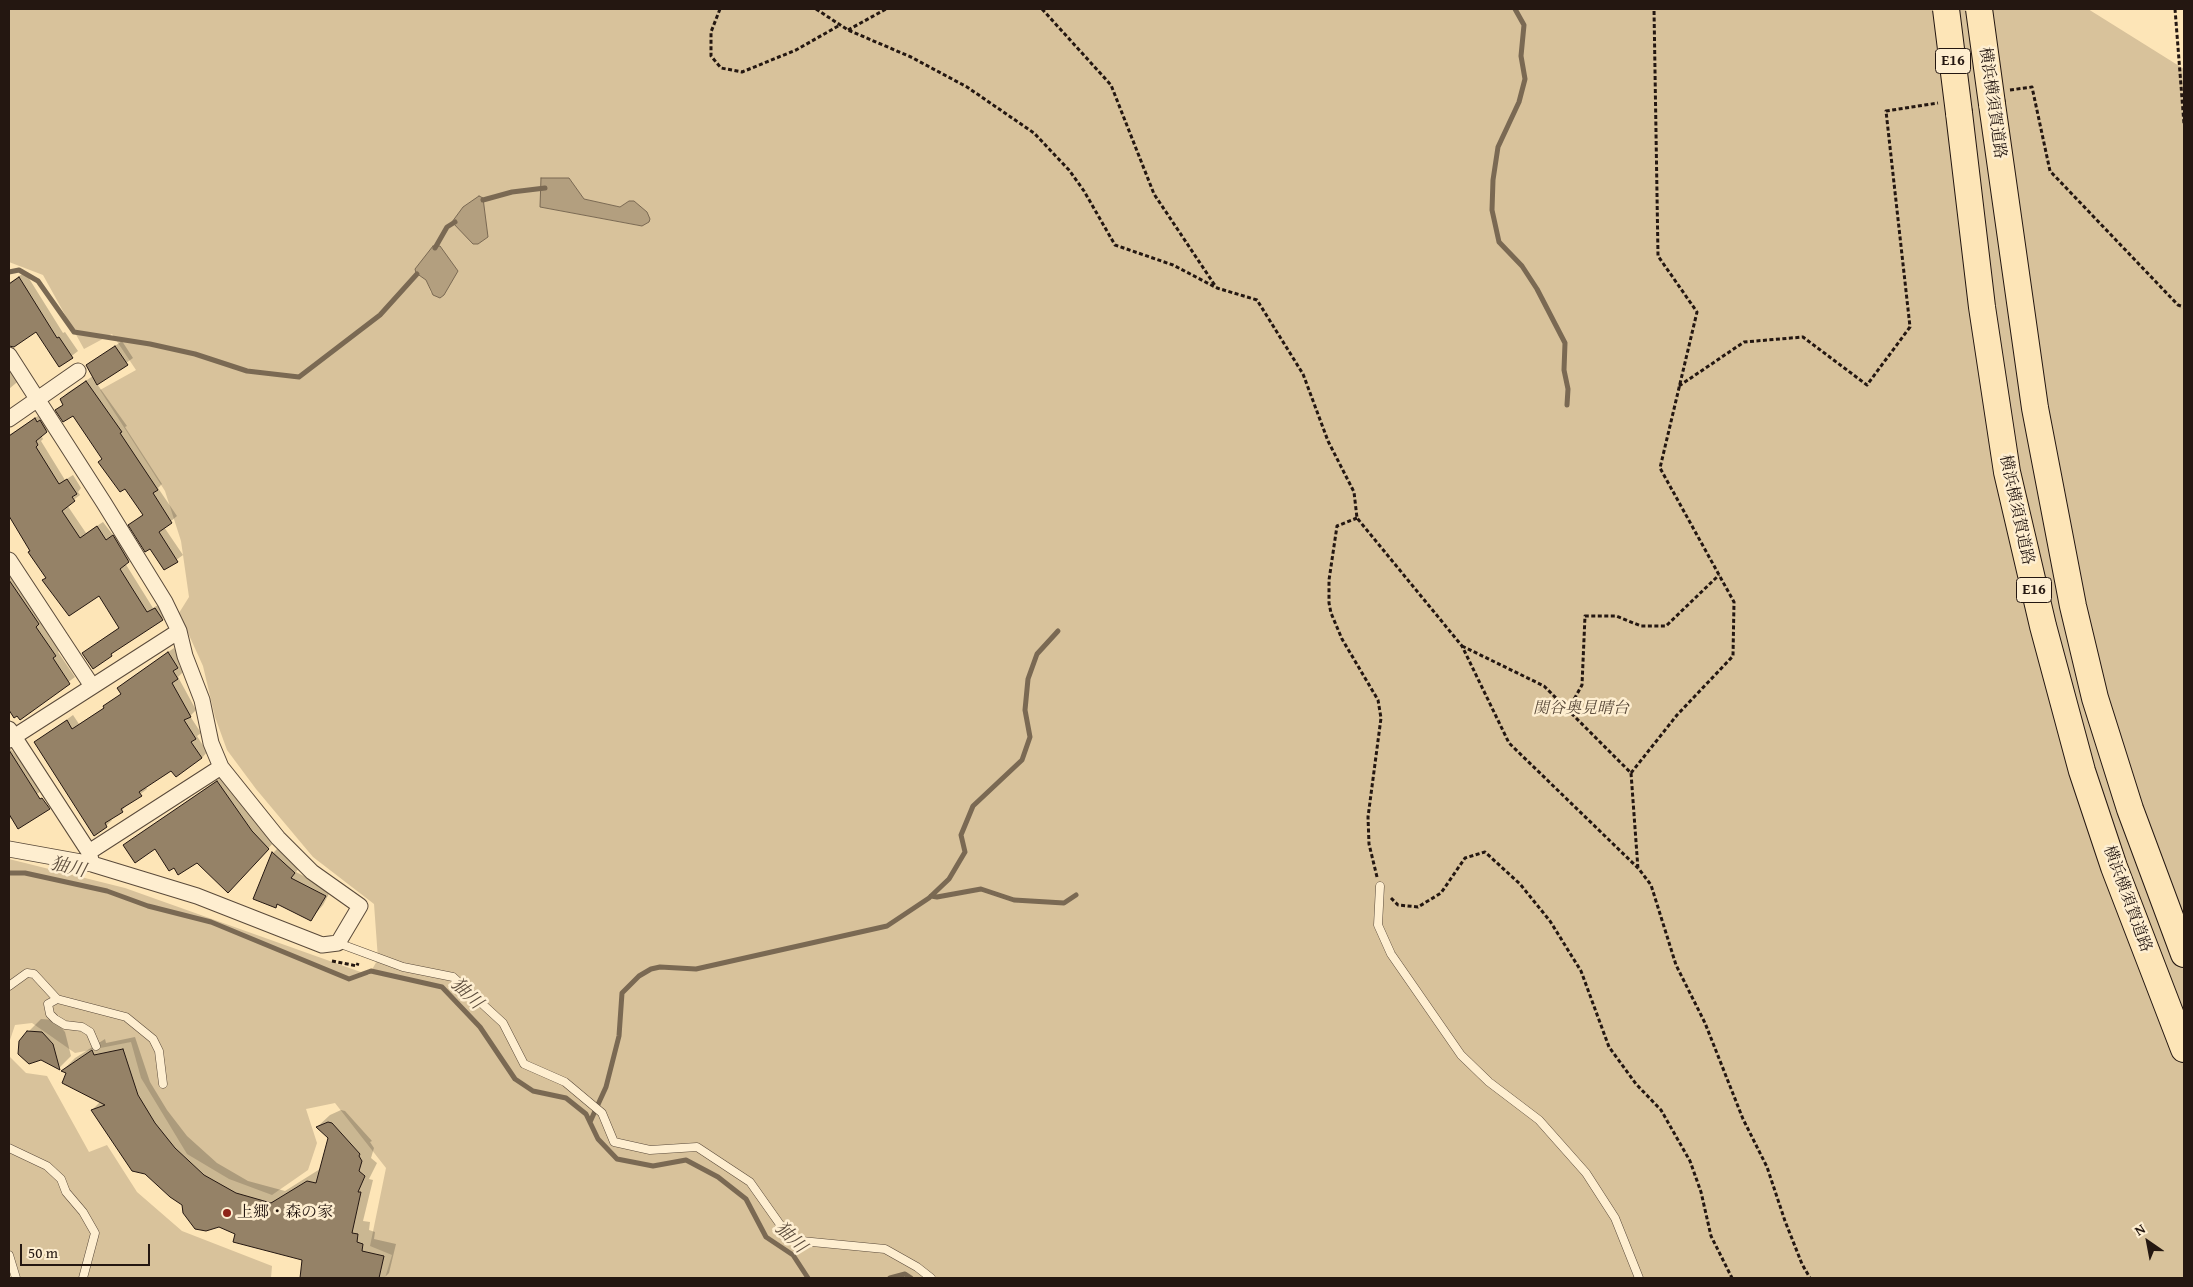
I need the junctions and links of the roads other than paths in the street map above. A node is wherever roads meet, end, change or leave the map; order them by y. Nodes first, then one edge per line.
1 (1946, 9) edge
2 (1979, 9) edge
3 (9, 355) edge
4 (78, 371) dead end
5 (38, 399) junction
6 (9, 419) edge
7 (9, 560) edge
8 (179, 631) junction
9 (92, 686) junction
10 (10, 736) edge
11 (221, 767) junction
12 (9, 849) edge
13 (90, 858) junction
14 (1380, 886) road end
15 (338, 943) junction
16 (2184, 954) edge
17 (9, 986) edge
18 (57, 999) junction
19 (96, 1046) dead end
20 (2184, 1049) edge
21 (164, 1084) dead end
22 (9, 1148) edge
23 (9, 1255) edge
24 (16, 1278) edge
25 (83, 1278) edge
26 (931, 1278) edge
27 (1638, 1278) edge

1 - 20 highway, 横浜横須賀道路 / E16, bridge
2 - 16 highway, 横浜横須賀道路 / E16, bridge
3 - 5 street
4 - 5 street
5 - 6 street
5 - 8 street
7 - 9 street
8 - 9 street
8 - 11 street
9 - 10 street
10 - 13 street
11 - 13 street
11 - 15 street
12 - 13 street
13 - 15 street
14 - 27 lane
15 - 26 lane
17 - 18 lane
18 - 19 lane
18 - 21 lane
22 - 25 lane
23 - 24 lane

